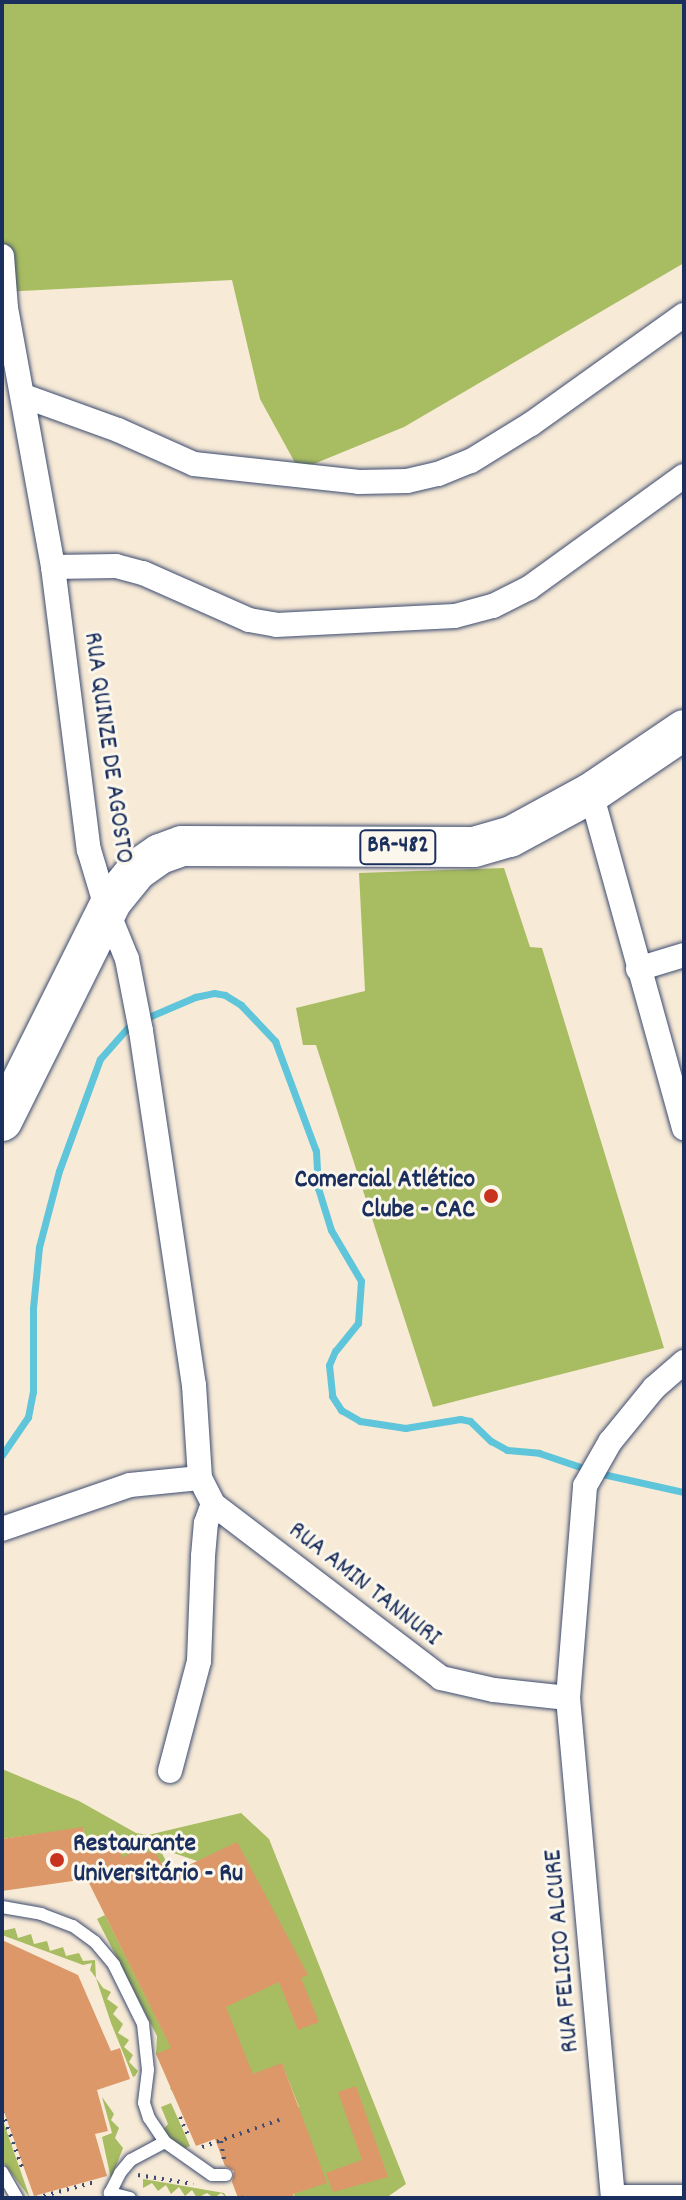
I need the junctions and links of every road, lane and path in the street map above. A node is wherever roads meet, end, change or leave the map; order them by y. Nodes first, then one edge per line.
1 (2, 256) edge
2 (4, 313) edge
3 (684, 315) edge
4 (24, 396) junction
5 (684, 476) edge
6 (53, 567) junction
7 (684, 730) edge
8 (591, 793) junction
9 (107, 910) junction
10 (684, 955) edge
11 (638, 969) junction
12 (2, 1121) edge
13 (684, 1128) edge
14 (684, 1362) edge
15 (200, 1478) junction
16 (213, 1504) junction
17 (2, 1529) edge
18 (568, 1698) junction
19 (170, 1771) dead end
20 (2, 1907) edge
21 (2, 2112) edge
22 (180, 2117) dead end
23 (279, 2120) dead end
24 (165, 2142) junction
25 (2, 2172) edge
26 (226, 2175) dead end
27 (28, 2184) dead end
28 (107, 2195) edge
29 (248, 2196) edge
30 (613, 2197) edge
31 (684, 2197) edge
32 (17, 2198) edge
33 (130, 2198) edge
34 (242, 2198) edge

1 - 2 street, RUA QUINZE DE AGOSTO
2 - 4 street, RUA QUINZE DE AGOSTO
3 - 4 street
4 - 6 street, RUA QUINZE DE AGOSTO
5 - 6 street
6 - 9 street, RUA QUINZE DE AGOSTO
7 - 8 highway, BR-482
8 - 9 highway, BR-482
8 - 11 street
9 - 12 highway, BR-482
9 - 15 street, RUA QUINZE DE AGOSTO
10 - 11 street
11 - 13 street
14 - 18 street, RUA FELICIO ALCURE
15 - 16 street, RUA AMIN TANNURI
15 - 17 street
16 - 18 street, RUA AMIN TANNURI
16 - 19 street
18 - 30 street, RUA FELICIO ALCURE
20 - 24 lane
21 - 27 path
22 - 23 path
24 - 26 lane
24 - 28 lane
25 - 32 lane
28 - 33 lane
29 - 34 path
30 - 31 street

